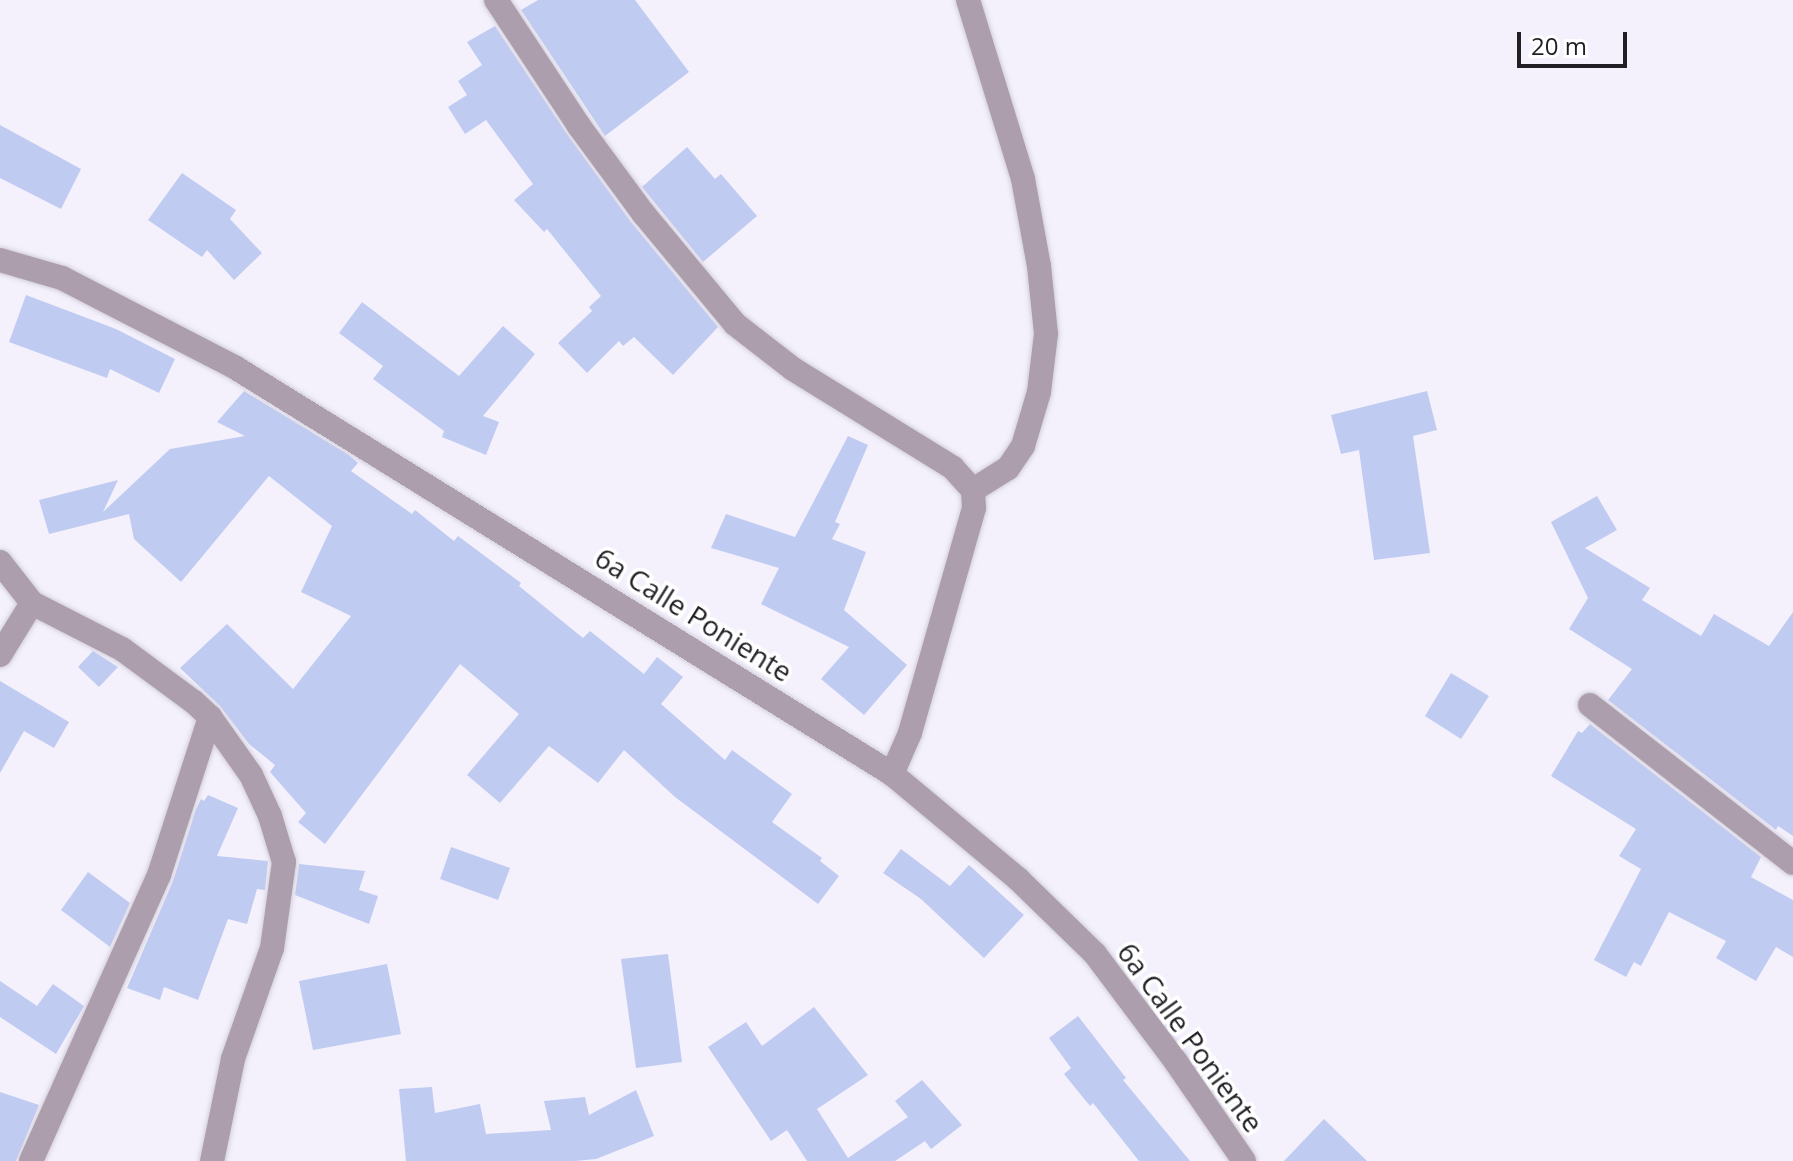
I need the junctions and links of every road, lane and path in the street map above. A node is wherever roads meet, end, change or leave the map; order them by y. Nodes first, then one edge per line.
1 (496, 0) edge
2 (968, 0) edge
3 (0, 260) edge
4 (973, 490) junction
5 (0, 562) edge
6 (32, 603) junction
7 (0, 655) edge
8 (1590, 705) dead end
9 (210, 717) junction
10 (892, 774) junction
11 (1793, 863) edge
12 (31, 1161) edge
13 (212, 1161) edge
14 (1244, 1161) edge

1 - 4 street
2 - 4 street
3 - 10 street, 6a Calle Poniente
4 - 10 street
5 - 6 street
6 - 7 street
6 - 9 street
8 - 11 street
9 - 12 street
9 - 13 street
10 - 14 street, 6a Calle Poniente

